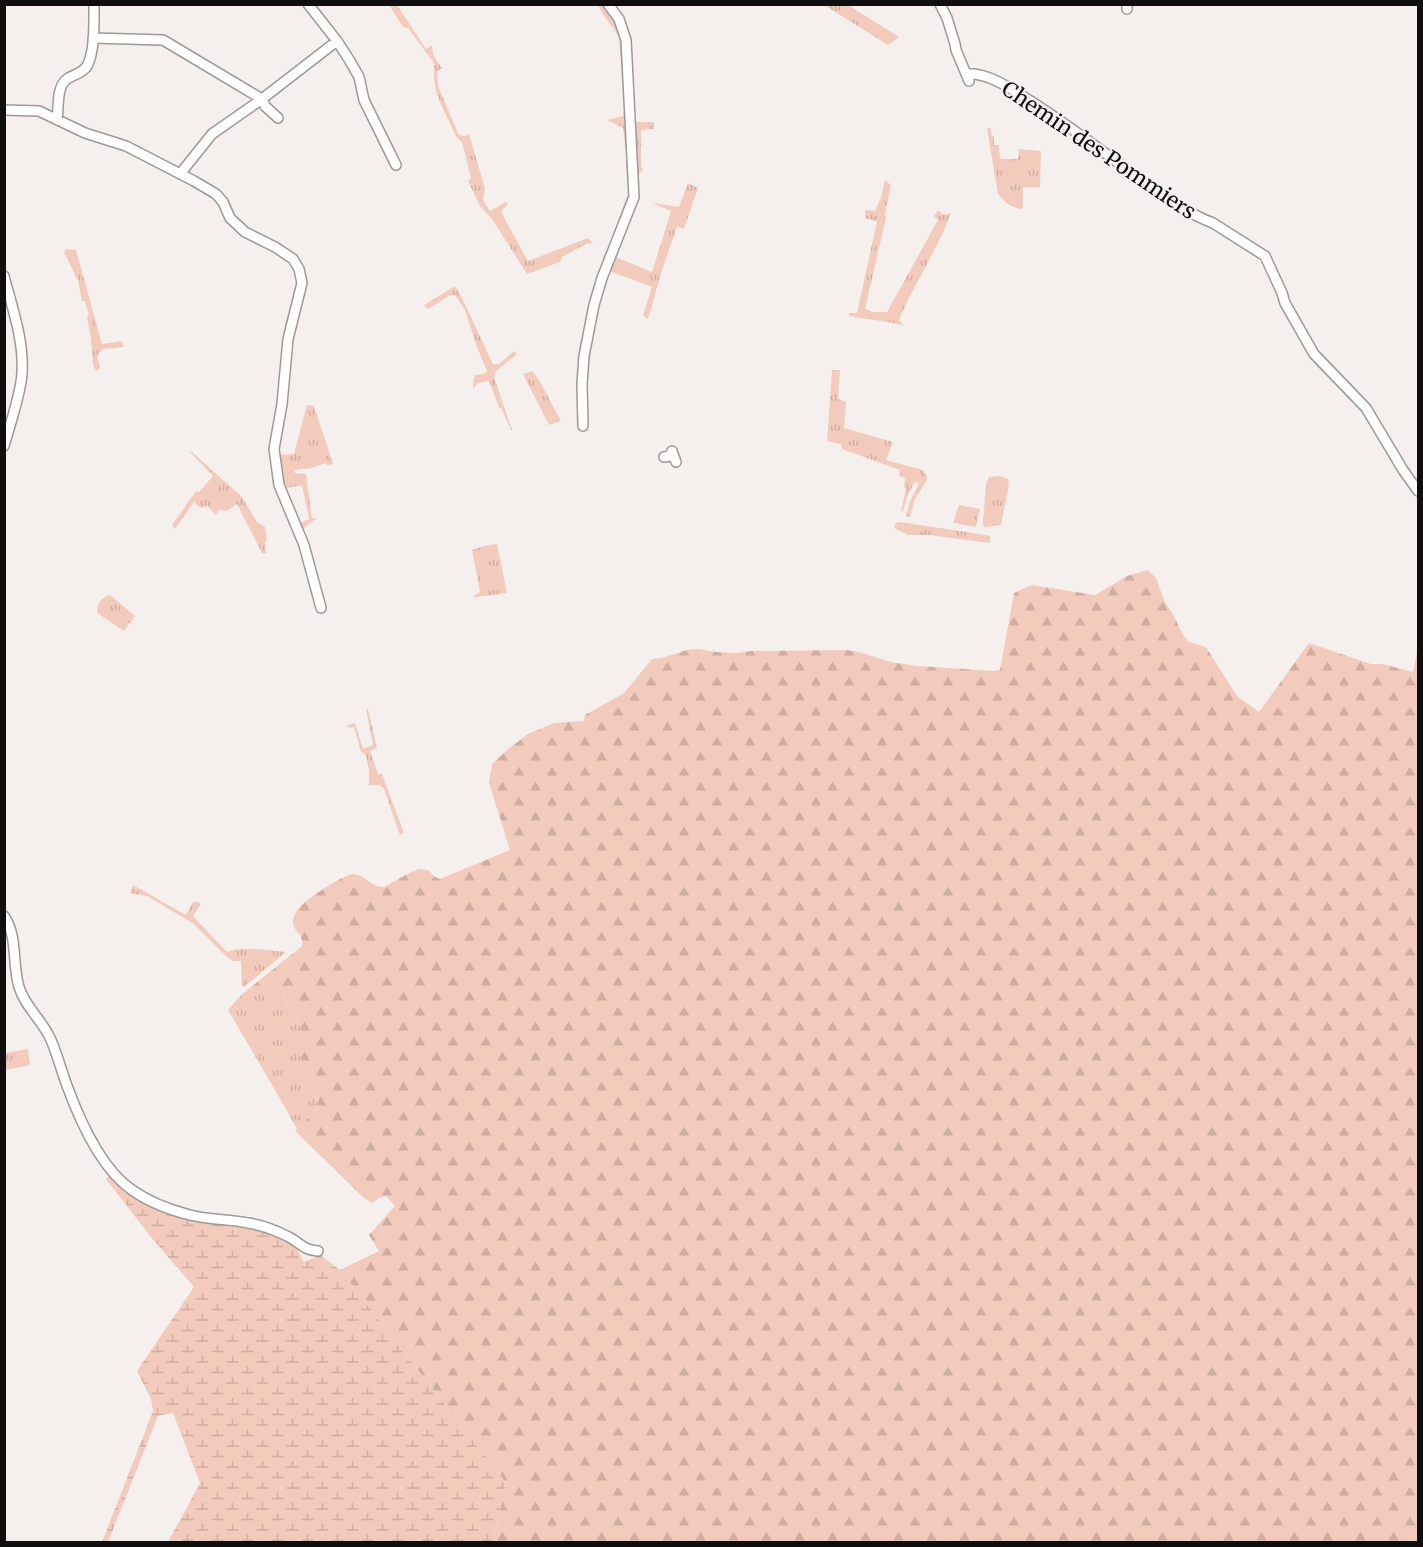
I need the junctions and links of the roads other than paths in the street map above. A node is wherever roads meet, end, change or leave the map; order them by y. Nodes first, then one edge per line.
1 (94, 4) edge
2 (308, 4) edge
3 (608, 4) edge
4 (940, 4) edge
5 (93, 38) junction
6 (337, 41) junction
7 (262, 99) junction
8 (4, 110) edge
9 (278, 118) dead end
10 (57, 120) junction
11 (396, 165) dead end
12 (180, 174) junction
13 (4, 276) edge
14 (583, 426) dead end
15 (4, 446) edge
16 (664, 457) dead end
17 (676, 462) dead end
18 (1419, 491) edge
19 (321, 608) dead end
20 (4, 916) edge
21 (318, 1251) dead end

1 - 5 street
2 - 6 street
3 - 14 street
4 - 18 street, Chemin des Pommiers
5 - 7 street
5 - 10 street
6 - 7 street
6 - 11 street
7 - 9 street
7 - 12 street
8 - 10 street
10 - 12 street
12 - 19 street
13 - 15 street
16 - 17 street
20 - 21 street

